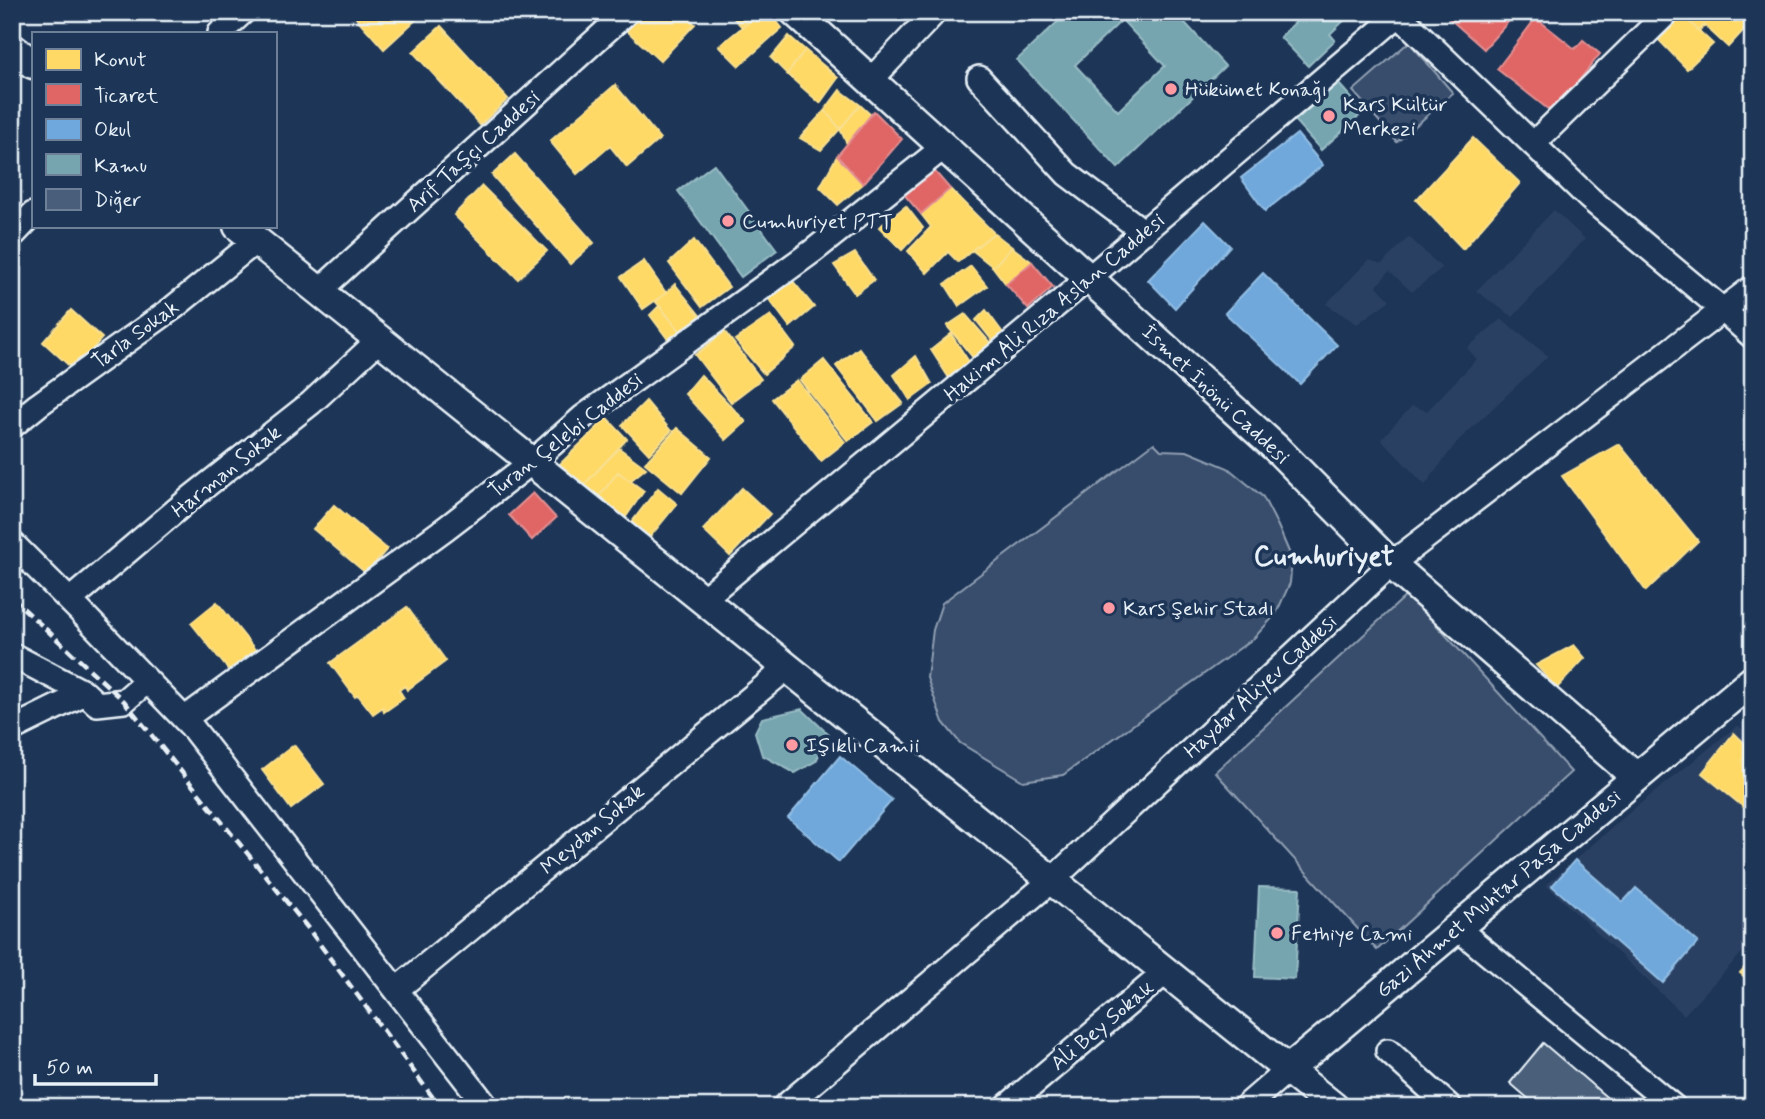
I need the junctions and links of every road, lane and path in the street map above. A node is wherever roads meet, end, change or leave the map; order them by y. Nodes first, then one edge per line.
1 (243, 12) edge
2 (627, 12) edge
3 (795, 12) edge
4 (935, 12) edge
5 (1668, 12) edge
6 (1399, 13) edge
7 (220, 32) edge
8 (12, 48) edge
9 (32, 63) edge
10 (979, 78) dead end
11 (870, 80) junction
12 (1533, 144) junction
13 (944, 147) junction
14 (32, 215) edge
15 (1144, 232) junction
16 (247, 233) edge
17 (12, 236) edge
18 (1089, 278) junction
19 (1753, 287) edge
20 (319, 291) junction
21 (1723, 310) junction
22 (1753, 337) edge
23 (379, 340) junction
24 (12, 426) edge
25 (532, 462) junction
26 (12, 543) edge
27 (1391, 564) junction
28 (703, 599) junction
29 (70, 600) junction
30 (12, 655) edge
31 (788, 667) junction
32 (1753, 680) edge
33 (147, 681) junction
34 (85, 693) junction
35 (184, 719) junction
36 (12, 729) edge
37 (1636, 777) junction
38 (1052, 880) junction
39 (1457, 928) junction
40 (1167, 971) junction
41 (396, 990) junction
42 (1388, 1051) dead end
43 (1289, 1069) junction
44 (486, 1107) edge
45 (784, 1107) edge
46 (1006, 1107) edge
47 (1245, 1107) edge
48 (1334, 1107) edge
49 (1450, 1107) edge
50 (1674, 1107) edge

1 - 7 street
2 - 20 street, Arif Taşçı Caddesi
3 - 11 main road, İsmet İnönü Caddesi
4 - 11 street
5 - 12 street
6 - 12 street
6 - 15 street, Hakim Ali Rıza Aslan Caddesi
8 - 9 main road
10 - 15 street
11 - 13 main road, İsmet İnönü Caddesi
12 - 21 street
13 - 18 main road, İsmet İnönü Caddesi
13 - 25 street, Turan Çelebi Caddesi
14 - 17 street
15 - 18 street, Hakim Ali Rıza Aslan Caddesi
16 - 20 main road
16 - 24 street, Tarla Sokak
18 - 27 main road, İsmet İnönü Caddesi
18 - 28 street, Hakim Ali Rıza Aslan Caddesi
19 - 21 street, Haydar Aliyev Caddesi
20 - 23 main road
21 - 22 street
21 - 27 street, Haydar Aliyev Caddesi
23 - 25 main road
23 - 29 street, Harman Sokak
25 - 28 main road
25 - 35 street, Turan Çelebi Caddesi
26 - 29 street
27 - 37 main road, İsmet İnönü Caddesi
27 - 38 street, Haydar Aliyev Caddesi
28 - 31 main road
29 - 33 street
30 - 34 street
31 - 38 main road
31 - 41 street, Meydan Sokak
32 - 37 main road, Gazi Ahmet Muhtar Paşa Caddesi
33 - 34 street
33 - 35 street
34 - 36 street
35 - 41 street
37 - 39 main road, Gazi Ahmet Muhtar Paşa Caddesi
38 - 40 main road
38 - 45 street, Haydar Aliyev Caddesi
39 - 43 main road, Gazi Ahmet Muhtar Paşa Caddesi
39 - 50 street
40 - 43 main road
40 - 46 street, Ali Bey Sokak
41 - 44 street
42 - 49 street
43 - 47 street, Gazi Ahmet Muhtar Paşa Caddesi
43 - 48 main road

